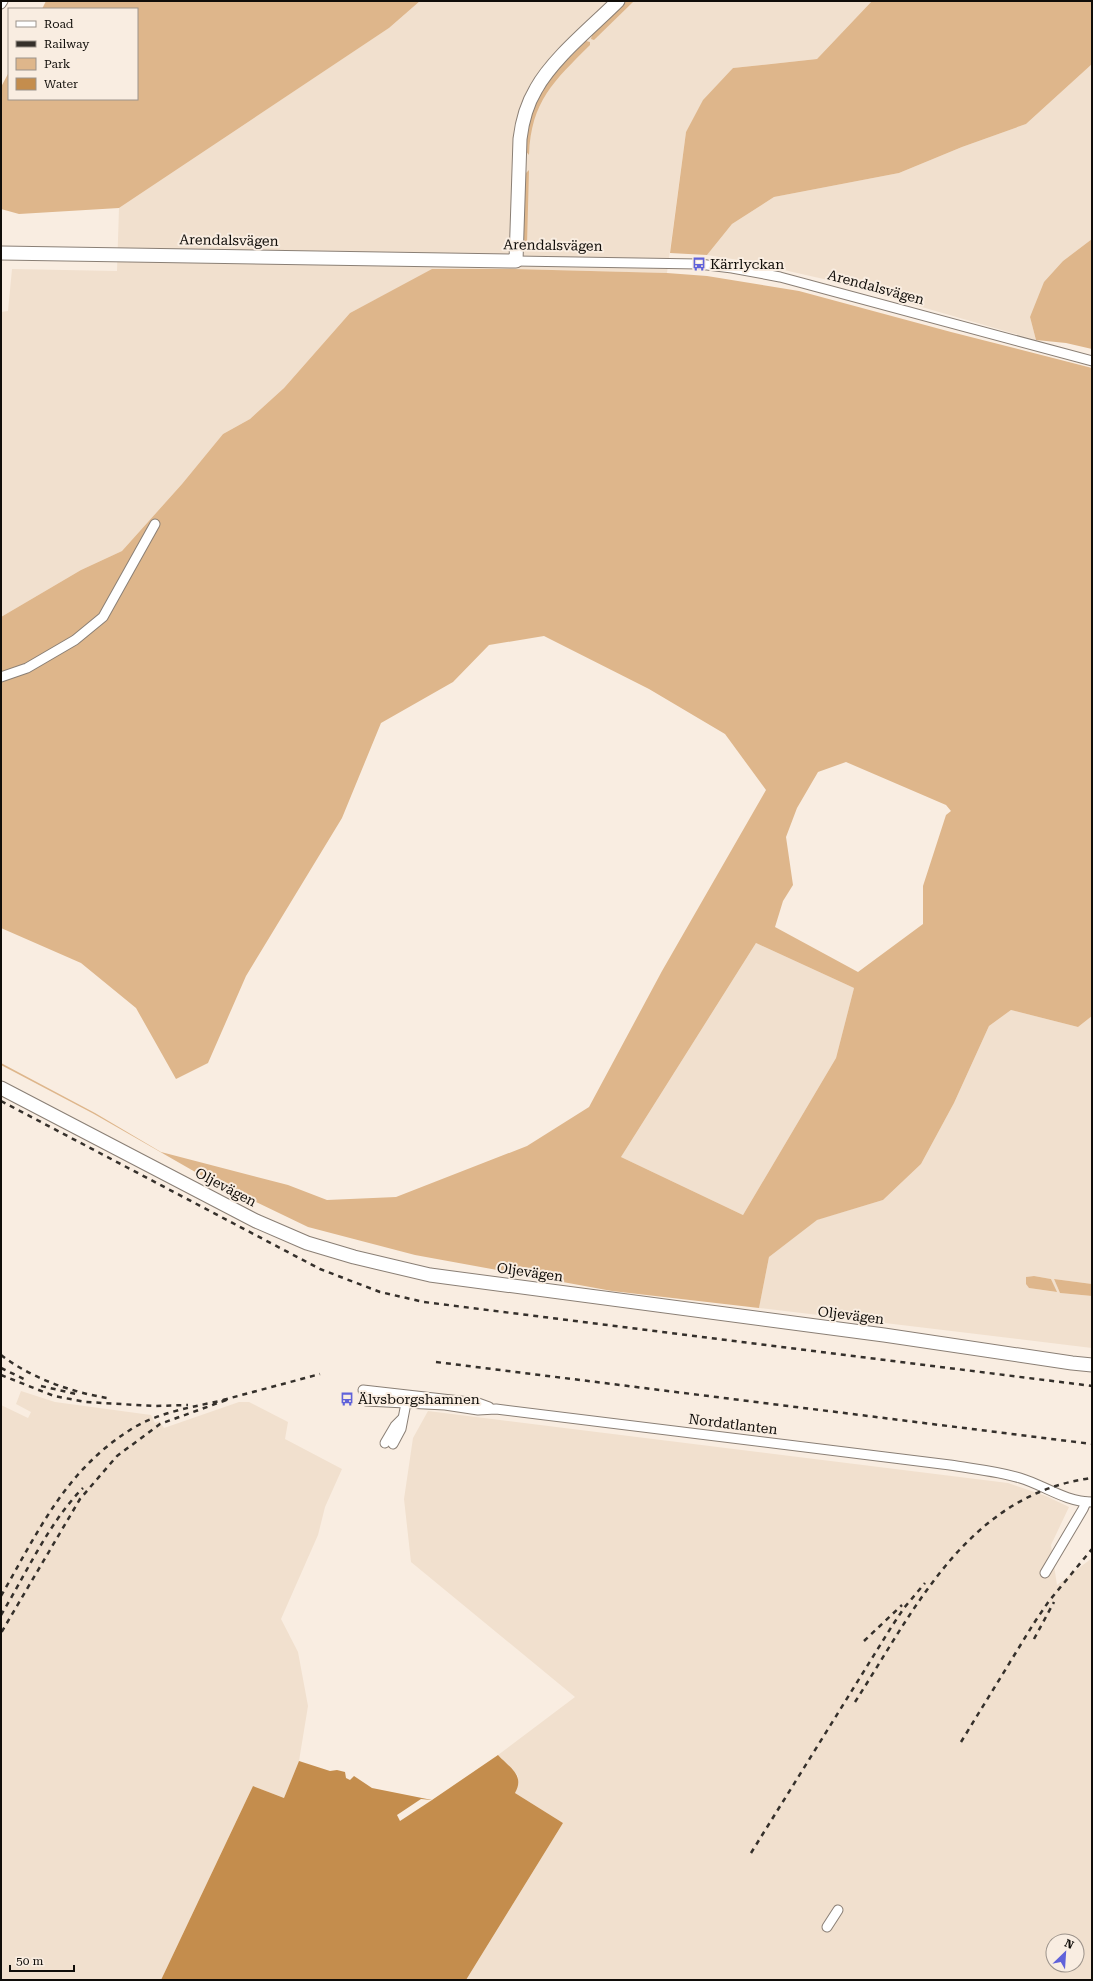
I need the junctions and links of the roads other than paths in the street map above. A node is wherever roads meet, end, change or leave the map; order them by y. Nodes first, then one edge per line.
1 (2, 1) edge
2 (618, 1) edge
3 (1, 4) edge
4 (1, 253) edge
5 (516, 261) junction
6 (1092, 361) edge
7 (155, 524) dead end
8 (1, 677) edge
9 (1, 1088) edge
10 (1092, 1365) edge
11 (363, 1390) dead end
12 (408, 1394) junction
13 (366, 1401) dead end
14 (407, 1404) junction
15 (496, 1409) junction
16 (389, 1444) dead end
17 (1089, 1502) edge
18 (1045, 1574) dead end
19 (838, 1910) dead end
20 (828, 1927) dead end

1 - 3 street
2 - 5 street
4 - 5 street, Arendalsvägen
5 - 6 street, Arendalsvägen
7 - 8 street
9 - 10 street, Oljevägen
11 - 12 street
12 - 14 street
12 - 15 street
13 - 14 street, Nordatlanten
14 - 15 street, Nordatlanten
14 - 16 street
15 - 17 street, Nordatlanten
17 - 18 street
19 - 20 street

